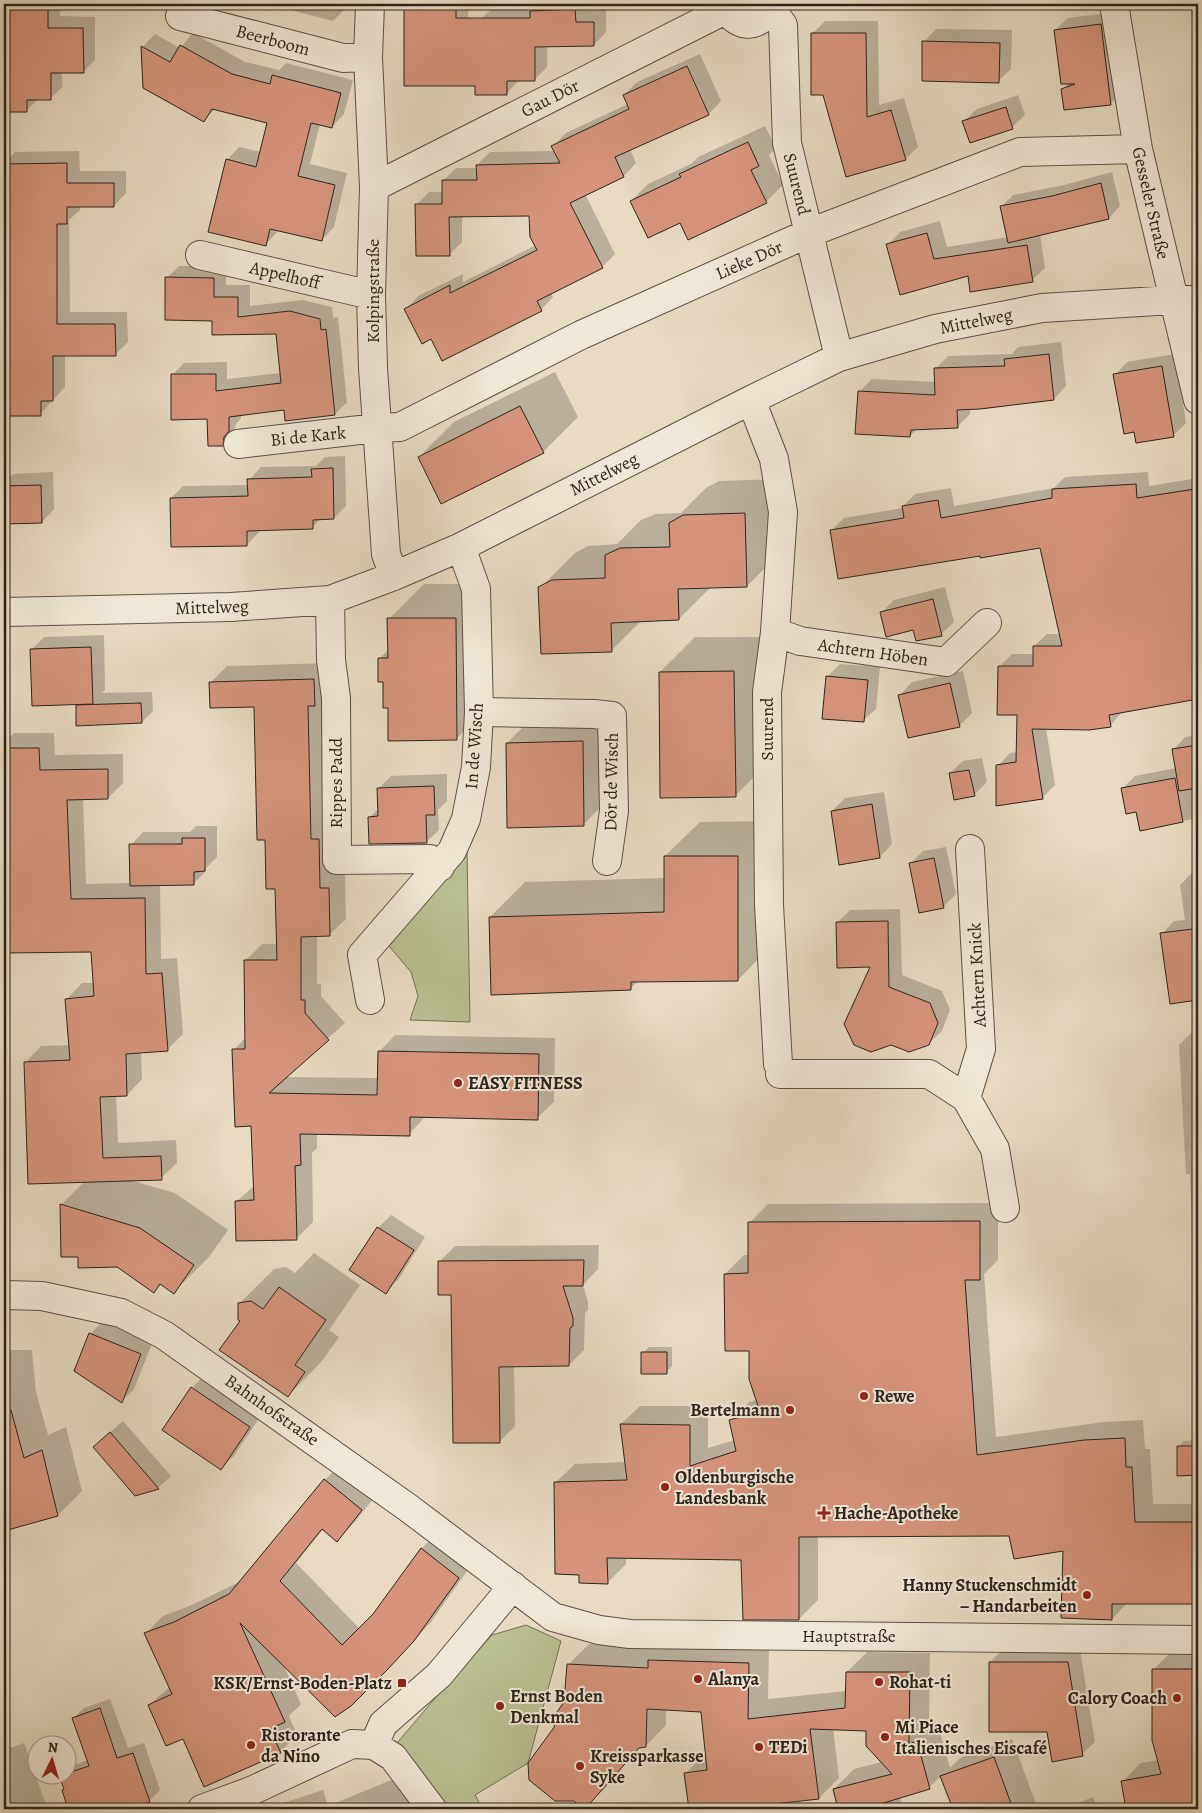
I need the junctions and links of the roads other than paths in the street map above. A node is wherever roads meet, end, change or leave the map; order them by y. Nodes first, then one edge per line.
1 (370, 4) edge
2 (1114, 4) edge
3 (725, 7) edge
4 (772, 7) edge
5 (180, 16) dead end
6 (368, 57) junction
7 (1138, 149) junction
8 (374, 186) junction
9 (809, 232) junction
10 (200, 255) dead end
11 (371, 295) junction
12 (1186, 300) edge
13 (839, 358) junction
14 (751, 400) junction
15 (1198, 400) edge
16 (377, 428) junction
17 (238, 444) dead end
18 (461, 547) junction
19 (394, 576) junction
20 (330, 600) junction
21 (4, 612) edge
22 (987, 623) dead end
23 (775, 632) junction
24 (479, 712) junction
25 (970, 849) dead end
26 (607, 861) dead end
27 (440, 867) junction
28 (370, 1000) dead end
29 (966, 1098) junction
30 (1005, 1208) dead end
31 (4, 1295) edge
32 (513, 1586) junction
33 (1198, 1640) edge
34 (374, 1745) junction
35 (202, 1809) edge
36 (432, 1809) edge

1 - 6 street, Kolpingstraße
2 - 7 street, Gesseler Straße
3 - 4 street
3 - 8 street, Gau Dör
4 - 9 street, Suurend
5 - 6 street, Beerboom
6 - 8 street, Kolpingstraße
7 - 9 street, Lieke Dör
7 - 12 street, Gesseler Straße
8 - 11 street, Kolpingstraße
9 - 13 street, Suurend
9 - 16 street, Lieke Dör
10 - 11 street, Appelhoff
11 - 16 street, Kolpingstraße
12 - 13 street, Mittelweg
12 - 15 street, Gesseler Straße
13 - 14 street, Mittelweg
14 - 18 street, Mittelweg
14 - 23 street, Suurend
16 - 17 street, Bi de Kark
16 - 19 street, Kolpingstraße
18 - 19 street, Mittelweg
18 - 24 street, In de Wisch
19 - 20 street, Mittelweg
20 - 21 street, Mittelweg
20 - 27 street, Rippes Padd
22 - 23 street, Achtern Höben
23 - 29 street, Suurend
24 - 26 street, Dör de Wisch
24 - 27 street, In de Wisch
25 - 29 street, Achtern Knick
27 - 28 street, In de Wisch
29 - 30 street
31 - 32 street, Bahnhofstraße
32 - 33 street, Hauptstraße
32 - 34 street
34 - 35 street
34 - 36 street

